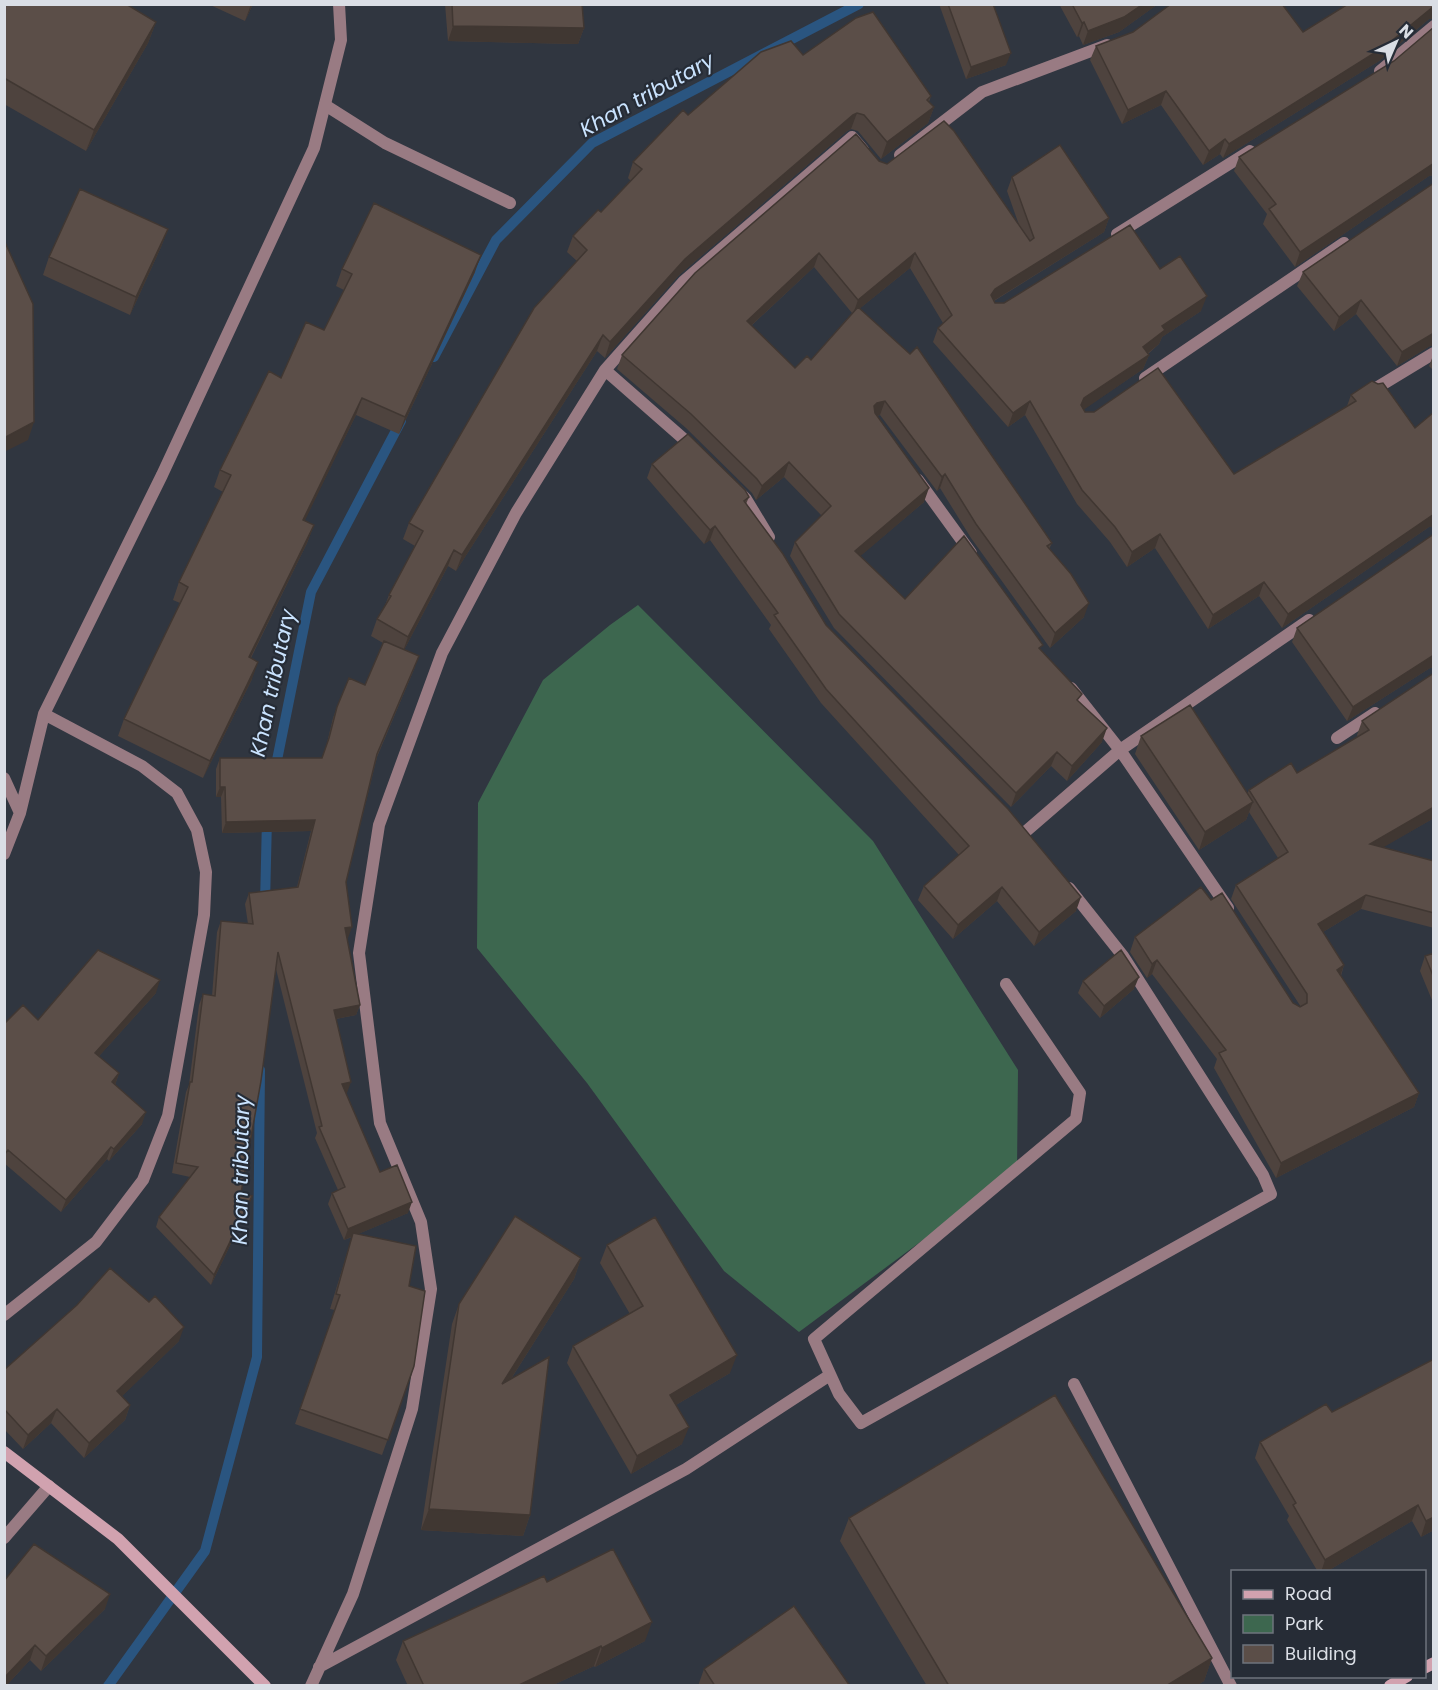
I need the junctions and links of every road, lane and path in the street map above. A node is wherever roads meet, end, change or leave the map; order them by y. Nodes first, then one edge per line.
1 (339, 4) edge
2 (1434, 26) edge
3 (1123, 39) edge
4 (1364, 81) edge
5 (325, 105) junction
6 (1264, 143) edge
7 (873, 162) edge
8 (889, 163) edge
9 (510, 203) dead end
10 (1356, 236) edge
11 (1104, 242) edge
12 (1434, 353) edge
13 (605, 370) junction
14 (1133, 386) edge
15 (1373, 390) edge
16 (705, 459) edge
17 (912, 471) edge
18 (730, 483) edge
19 (777, 551) edge
20 (981, 567) edge
21 (1316, 615) edge
22 (1064, 680) edge
23 (1386, 706) edge
24 (44, 714) junction
25 (1337, 738) dead end
26 (1120, 750) junction
27 (4, 778) edge
28 (20, 813) junction
29 (1024, 833) edge
30 (4, 854) edge
31 (1060, 877) edge
32 (1238, 922) edge
33 (1006, 984) dead end
34 (4, 1315) edge
35 (830, 1375) junction
36 (1074, 1384) dead end
37 (4, 1452) edge
38 (50, 1486) junction
39 (4, 1538) edge
40 (319, 1667) junction
41 (1405, 1678) edge
42 (265, 1686) edge
43 (311, 1686) edge
44 (1231, 1686) edge
45 (1390, 1686) edge

1 - 5 street
2 - 4 street
3 - 8 street
5 - 9 street
5 - 24 street
6 - 11 street
7 - 13 street
10 - 14 street
12 - 15 street
13 - 16 street
13 - 40 street
17 - 20 street
18 - 19 street
21 - 26 street
22 - 26 street
23 - 25 street
24 - 28 street
24 - 34 street
26 - 29 street
26 - 32 street
27 - 28 street
28 - 30 street
31 - 35 street
33 - 35 street
35 - 40 street
36 - 44 street
37 - 38 main road
38 - 39 street
38 - 42 main road
40 - 43 street
41 - 45 main road

